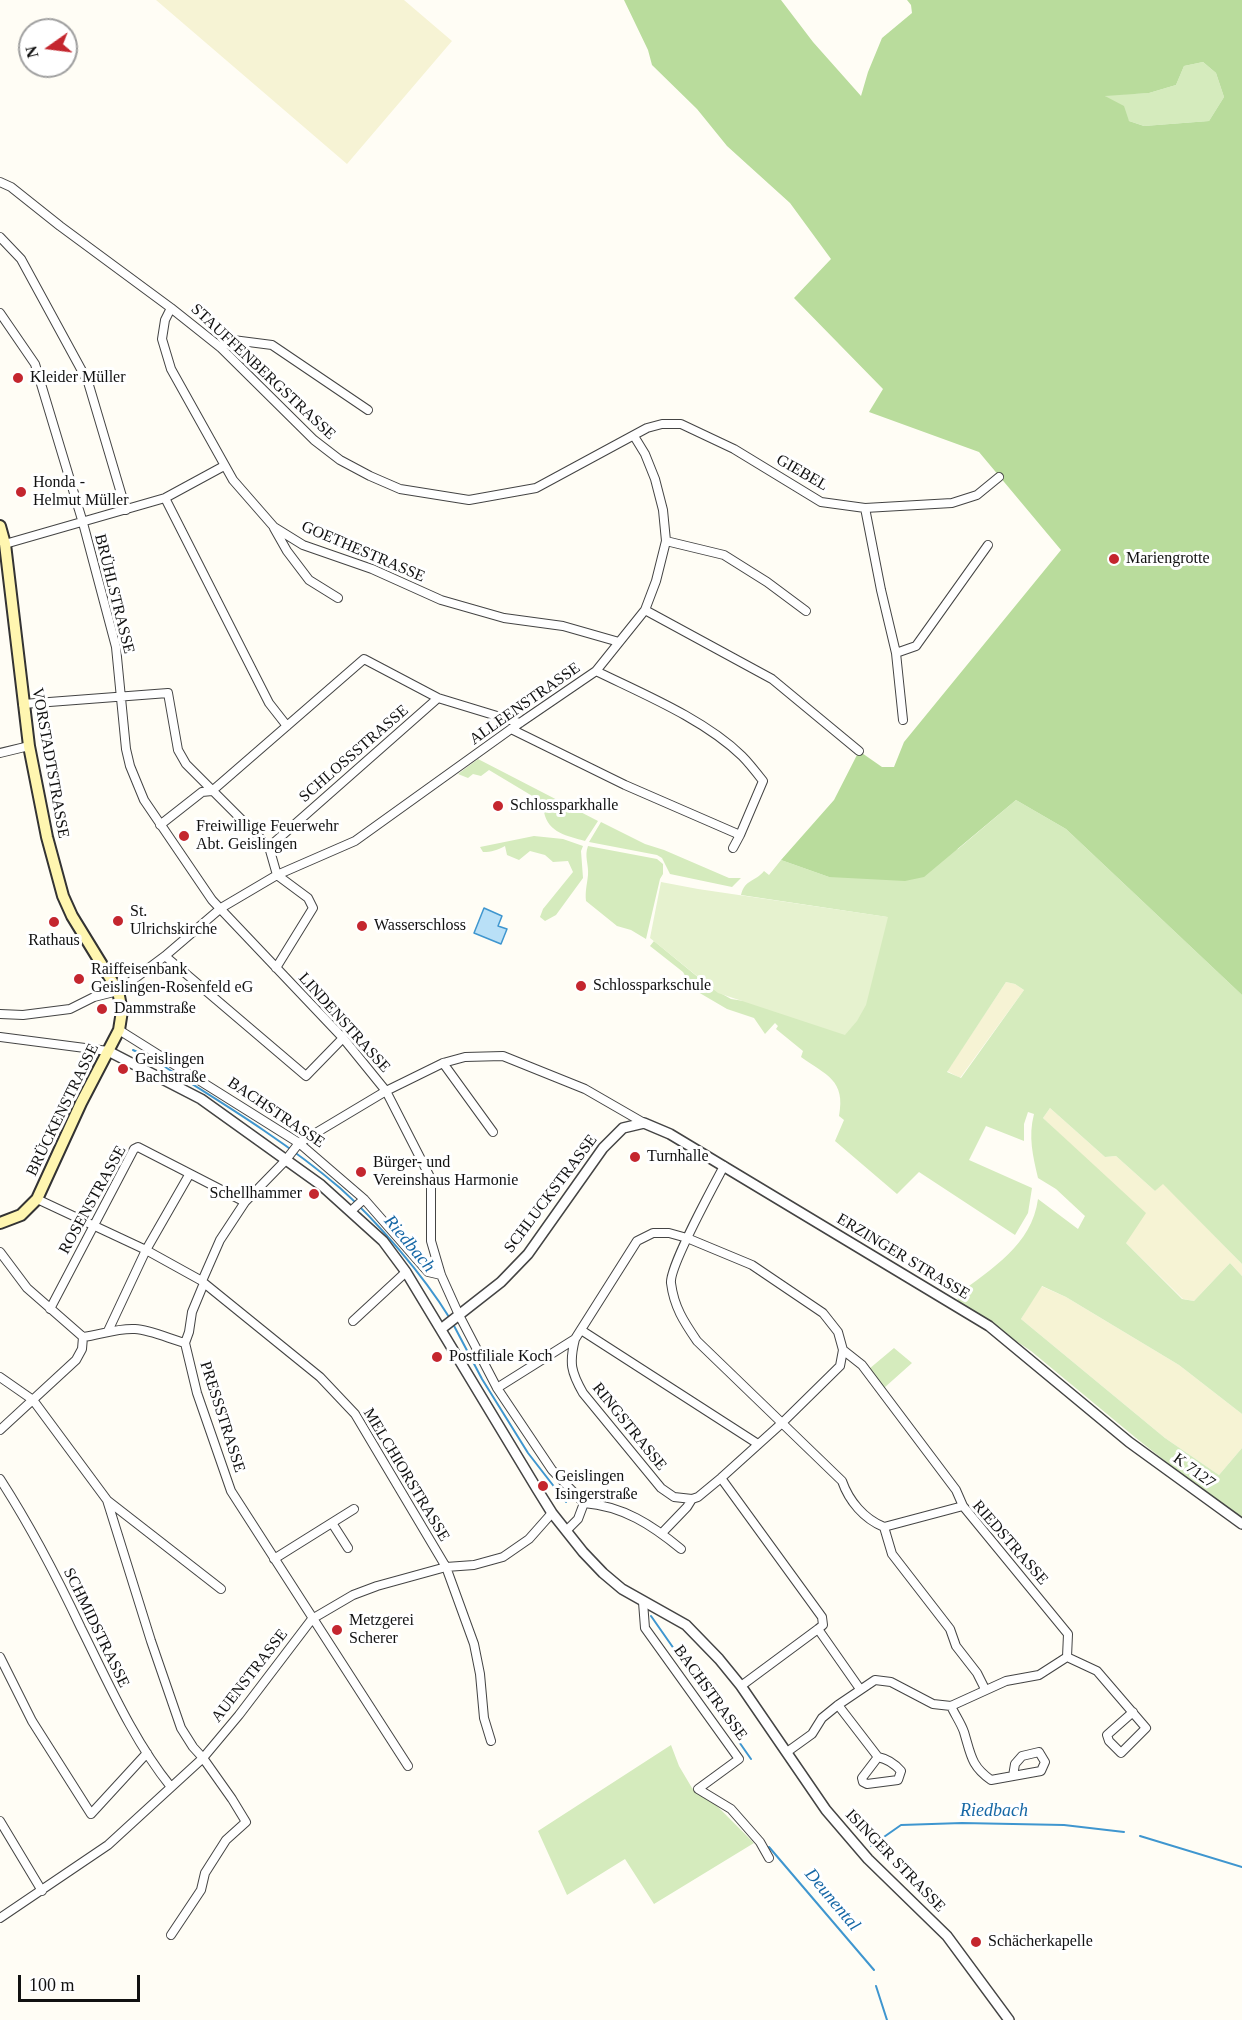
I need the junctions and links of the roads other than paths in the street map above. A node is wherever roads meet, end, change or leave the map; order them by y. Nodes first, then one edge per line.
1 (0, 182) edge
2 (0, 237) edge
3 (171, 308) junction
4 (0, 313) edge
5 (219, 347) junction
6 (368, 410) dead end
7 (634, 436) junction
8 (224, 466) junction
9 (999, 477) dead end
10 (165, 498) junction
11 (865, 508) junction
12 (126, 510) junction
13 (83, 523) junction
14 (0, 526) edge
15 (274, 526) junction
16 (666, 541) junction
17 (4, 544) junction
18 (988, 545) dead end
19 (338, 598) dead end
20 (645, 610) junction
21 (806, 611) dead end
22 (619, 642) junction
23 (896, 653) junction
24 (596, 671) junction
25 (120, 696) junction
26 (438, 698) junction
27 (23, 704) junction
28 (903, 720) dead end
29 (520, 723) junction
30 (287, 726) junction
31 (511, 729) junction
32 (29, 746) junction
33 (859, 751) dead end
34 (0, 753) edge
35 (212, 791) junction
36 (160, 825) junction
37 (740, 834) junction
38 (269, 847) junction
39 (733, 848) dead end
40 (277, 875) junction
41 (220, 908) junction
42 (165, 956) junction
43 (276, 968) junction
44 (118, 991) junction
45 (0, 1014) edge
46 (119, 1030) junction
47 (0, 1037) edge
48 (344, 1038) junction
49 (108, 1052) junction
50 (443, 1063) junction
51 (386, 1090) junction
52 (644, 1123) junction
53 (492, 1132) dead end
54 (292, 1151) junction
55 (724, 1166) junction
56 (189, 1175) junction
57 (37, 1199) junction
58 (245, 1202) junction
59 (358, 1205) junction
60 (0, 1223) edge
61 (94, 1225) junction
62 (687, 1238) junction
63 (147, 1250) junction
64 (0, 1252) edge
65 (406, 1272) junction
66 (441, 1275) junction
67 (203, 1282) junction
68 (50, 1309) junction
69 (457, 1316) junction
70 (353, 1321) dead end
71 (444, 1327) junction
72 (581, 1330) junction
73 (108, 1331) junction
74 (83, 1337) junction
75 (575, 1340) junction
76 (185, 1343) junction
77 (843, 1350) junction
78 (0, 1377) edge
79 (497, 1388) junction
80 (33, 1400) junction
81 (782, 1423) junction
82 (0, 1430) edge
83 (1129, 1442) joint
84 (758, 1444) junction
85 (721, 1478) junction
86 (0, 1479) edge
87 (692, 1499) junction
88 (107, 1500) junction
89 (584, 1503) junction
90 (963, 1506) junction
91 (354, 1509) dead end
92 (552, 1513) junction
93 (332, 1523) junction
94 (1242, 1524) edge
95 (884, 1527) junction
96 (567, 1530) junction
97 (662, 1533) junction
98 (348, 1548) dead end
99 (681, 1549) dead end
100 (274, 1559) junction
101 (446, 1567) junction
102 (221, 1589) dead end
103 (643, 1602) junction
104 (312, 1619) junction
105 (818, 1629) junction
106 (0, 1657) edge
107 (1067, 1657) junction
108 (741, 1686) junction
109 (860, 1689) junction
110 (985, 1689) junction
111 (838, 1705) junction
112 (951, 1706) junction
113 (1133, 1712) junction
114 (491, 1741) dead end
115 (787, 1752) junction
116 (147, 1754) junction
117 (878, 1757) junction
118 (203, 1758) junction
119 (408, 1766) dead end
120 (1014, 1776) dead end
121 (171, 1787) junction
122 (0, 1821) edge
123 (769, 1858) dead end
124 (42, 1891) junction
125 (0, 1918) edge
126 (171, 1935) dead end
127 (1009, 2020) edge

1 - 3 street, STAUFFENBERGSTRASSE
2 - 12 street
3 - 5 street, STAUFFENBERGSTRASSE
3 - 8 street, GOETHESTRASSE
4 - 13 street, BRÜHLSTRASSE
5 - 6 street
5 - 7 street, STAUFFENBERGSTRASSE
7 - 11 street, GIEBEL
7 - 16 street, ALLEENSTRASSE
8 - 10 street
8 - 15 street, GOETHESTRASSE
9 - 11 street, GIEBEL
10 - 12 street
10 - 30 street
11 - 23 street
12 - 13 street
13 - 17 street
13 - 25 street, BRÜHLSTRASSE
14 - 17 main road, VORSTADTSTRASSE
15 - 19 street
15 - 22 street, GOETHESTRASSE
16 - 20 street, ALLEENSTRASSE
16 - 21 street
17 - 27 main road, VORSTADTSTRASSE
18 - 23 street
20 - 22 street, ALLEENSTRASSE
20 - 33 street
22 - 24 street, ALLEENSTRASSE
23 - 28 street
24 - 29 street, ALLEENSTRASSE
24 - 37 street
25 - 27 street
25 - 35 street
25 - 36 street, BRÜHLSTRASSE
26 - 29 street
26 - 30 street
26 - 38 street, SCHLOSSSTRASSE
27 - 32 main road, VORSTADTSTRASSE
29 - 31 street, ALLEENSTRASSE
30 - 35 street
31 - 37 street
31 - 40 street, ALLEENSTRASSE
32 - 34 street
32 - 44 main road, VORSTADTSTRASSE
35 - 36 street
35 - 38 street
36 - 41 street, BRÜHLSTRASSE
37 - 39 street
38 - 40 street
40 - 41 street
40 - 43 street
41 - 42 street
41 - 43 street, LINDENSTRASSE
42 - 44 street
42 - 48 street
43 - 48 street, LINDENSTRASSE
44 - 45 street
44 - 46 main road, BRÜCKENSTRASSE
46 - 49 main road, BRÜCKENSTRASSE
46 - 54 street, BACHSTRASSE
47 - 49 street
48 - 51 street, LINDENSTRASSE
49 - 54 street, BACHSTRASSE
49 - 57 main road, BRÜCKENSTRASSE
50 - 51 street, PRESSSTRASSE
50 - 52 street, PRESSSTRASSE
50 - 53 street
51 - 54 street, PRESSSTRASSE
51 - 66 street, LINDENSTRASSE
52 - 55 street, ERZINGER STRASSE / K 7127
52 - 69 street, SCHLUCKSTRASSE
54 - 58 street, PRESSSTRASSE
54 - 59 street, BACHSTRASSE
54 - 59 street, BACHSTRASSE
55 - 62 street
55 - 83 street, ERZINGER STRASSE / K 7127
56 - 58 street, ROSENSTRASSE
56 - 61 street, ROSENSTRASSE
56 - 63 street
57 - 60 main road, BRÜCKENSTRASSE
57 - 61 street, MELCHIORSTRASSE
58 - 67 street, PRESSSTRASSE
59 - 65 street, BACHSTRASSE
59 - 66 street, BACHSTRASSE
61 - 63 street, MELCHIORSTRASSE
61 - 68 street, ROSENSTRASSE
62 - 72 street, RINGSTRASSE
62 - 77 street, RINGSTRASSE
62 - 81 street
63 - 67 street, MELCHIORSTRASSE
63 - 73 street
64 - 68 street
65 - 70 street
65 - 71 street, BACHSTRASSE
66 - 69 street
67 - 76 street, PRESSSTRASSE
67 - 101 street, MELCHIORSTRASSE
68 - 74 street
69 - 71 street, SCHLUCKSTRASSE
69 - 79 street
71 - 92 street, BACHSTRASSE
72 - 75 street, RINGSTRASSE
72 - 84 street
73 - 74 street
73 - 76 street
74 - 80 street
75 - 79 street
75 - 87 street, RINGSTRASSE
76 - 100 street, PRESSSTRASSE
77 - 81 street
77 - 90 street
78 - 80 street
79 - 89 street
80 - 82 street
80 - 88 street
81 - 84 street
81 - 95 street
83 - 94 street, K 7127 / K 7127
84 - 85 street
85 - 87 street
85 - 105 street
86 - 116 street, SCHMIDSTRASSE
87 - 97 street
88 - 102 street
88 - 118 street
89 - 96 street
89 - 97 street
90 - 95 street, RIEDSTRASSE
90 - 107 street, RIEDSTRASSE
91 - 93 street
92 - 96 street, BACHSTRASSE
92 - 101 street, AUENSTRASSE
93 - 98 street
93 - 100 street
95 - 110 street
96 - 103 street, BACHSTRASSE
97 - 99 street
100 - 104 street, PRESSSTRASSE
101 - 104 street, AUENSTRASSE
101 - 114 street, MELCHIORSTRASSE
103 - 108 street, ISINGER STRASSE
103 - 123 street, BACHSTRASSE
104 - 118 street, AUENSTRASSE
104 - 119 street, PRESSSTRASSE
105 - 108 street
105 - 109 street
106 - 116 street
107 - 110 street
107 - 113 street
108 - 115 street, ISINGER STRASSE
109 - 111 street
109 - 112 street
110 - 112 street
111 - 115 street
111 - 117 street
112 - 120 street
113 - 113 street
115 - 127 street, ISINGER STRASSE
116 - 121 street, SCHMIDSTRASSE
117 - 117 street
118 - 121 street, AUENSTRASSE
118 - 126 street
121 - 124 street, AUENSTRASSE
122 - 124 street
124 - 125 street, AUENSTRASSE

